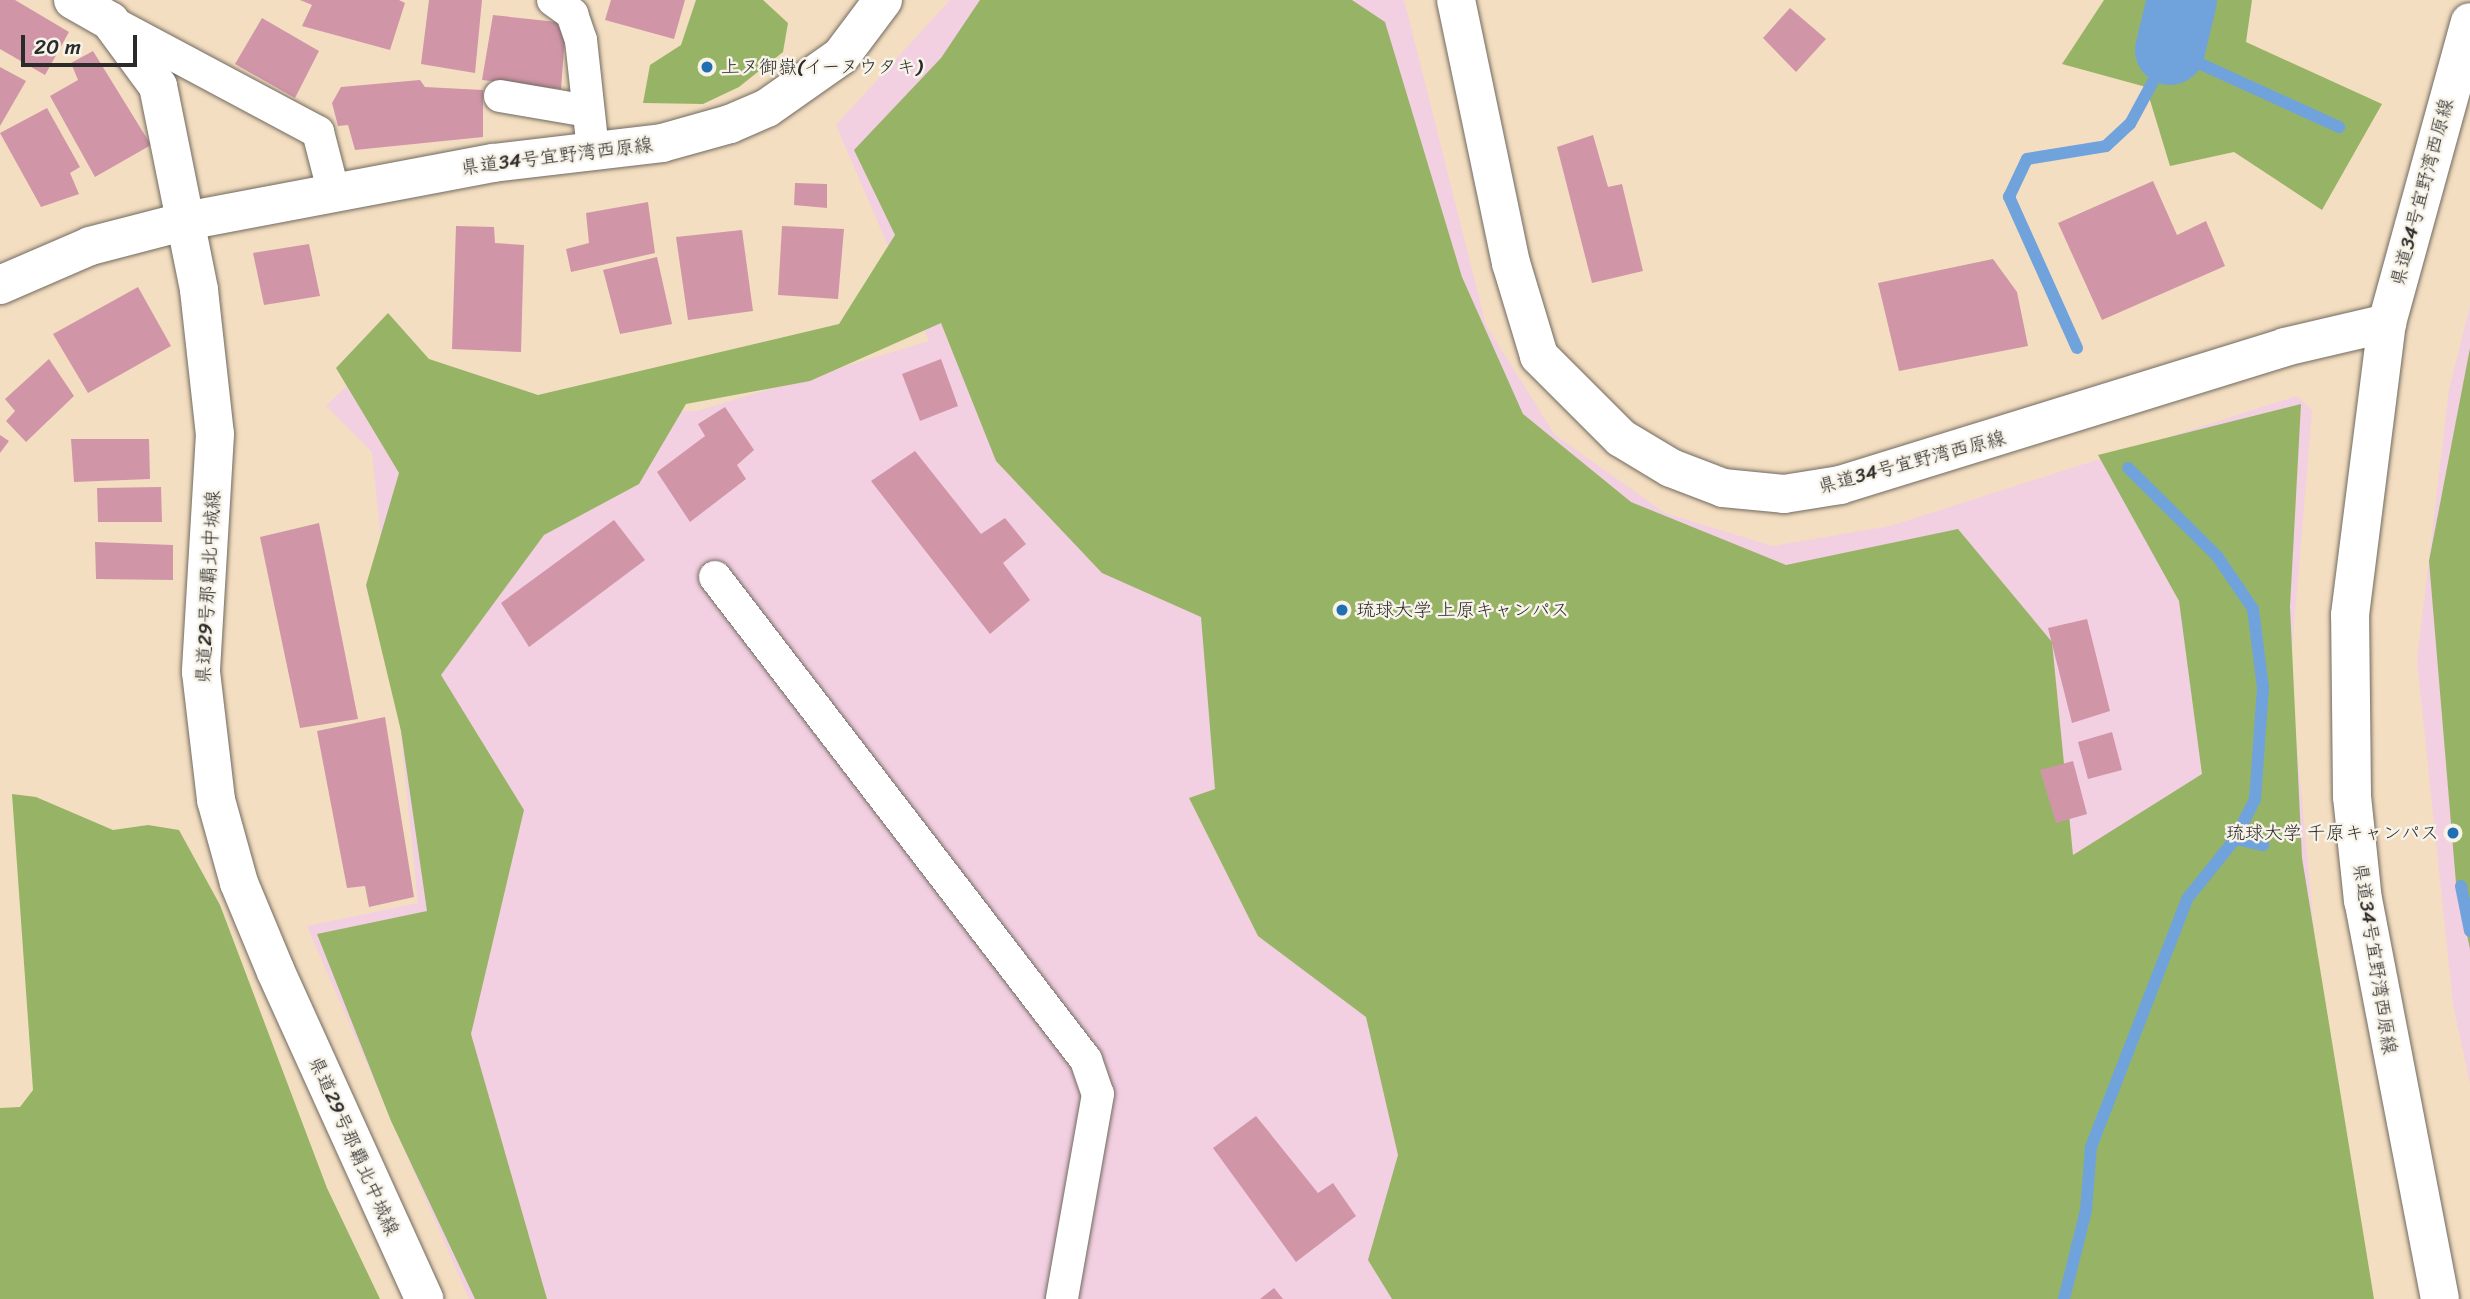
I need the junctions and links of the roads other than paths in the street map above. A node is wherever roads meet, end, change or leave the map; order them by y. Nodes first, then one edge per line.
1 (73, 0) edge
2 (553, 0) edge
3 (883, 0) edge
4 (1456, 0) edge
5 (110, 21) junction
6 (2470, 22) edge
7 (500, 96) dead end
8 (588, 111) junction
9 (593, 151) junction
10 (334, 190) junction
11 (186, 221) junction
12 (0, 285) edge
13 (2387, 323) junction
14 (715, 577) dead end
15 (424, 1299) edge
16 (1062, 1299) edge
17 (2440, 1299) edge

1 - 5 main road, 県道29号那覇北中城線
2 - 8 street
3 - 9 main road, 県道34号宜野湾西原線
4 - 13 main road, 県道34号宜野湾西原線
5 - 10 street
5 - 11 main road, 県道29号那覇北中城線
6 - 13 main road, 県道34号宜野湾西原線
7 - 8 street
8 - 9 street
9 - 10 main road, 県道34号宜野湾西原線
10 - 11 main road, 県道34号宜野湾西原線
11 - 12 main road, 県道34号宜野湾西原線
11 - 15 main road, 県道29号那覇北中城線
13 - 17 main road, 県道34号宜野湾西原線
14 - 16 street

